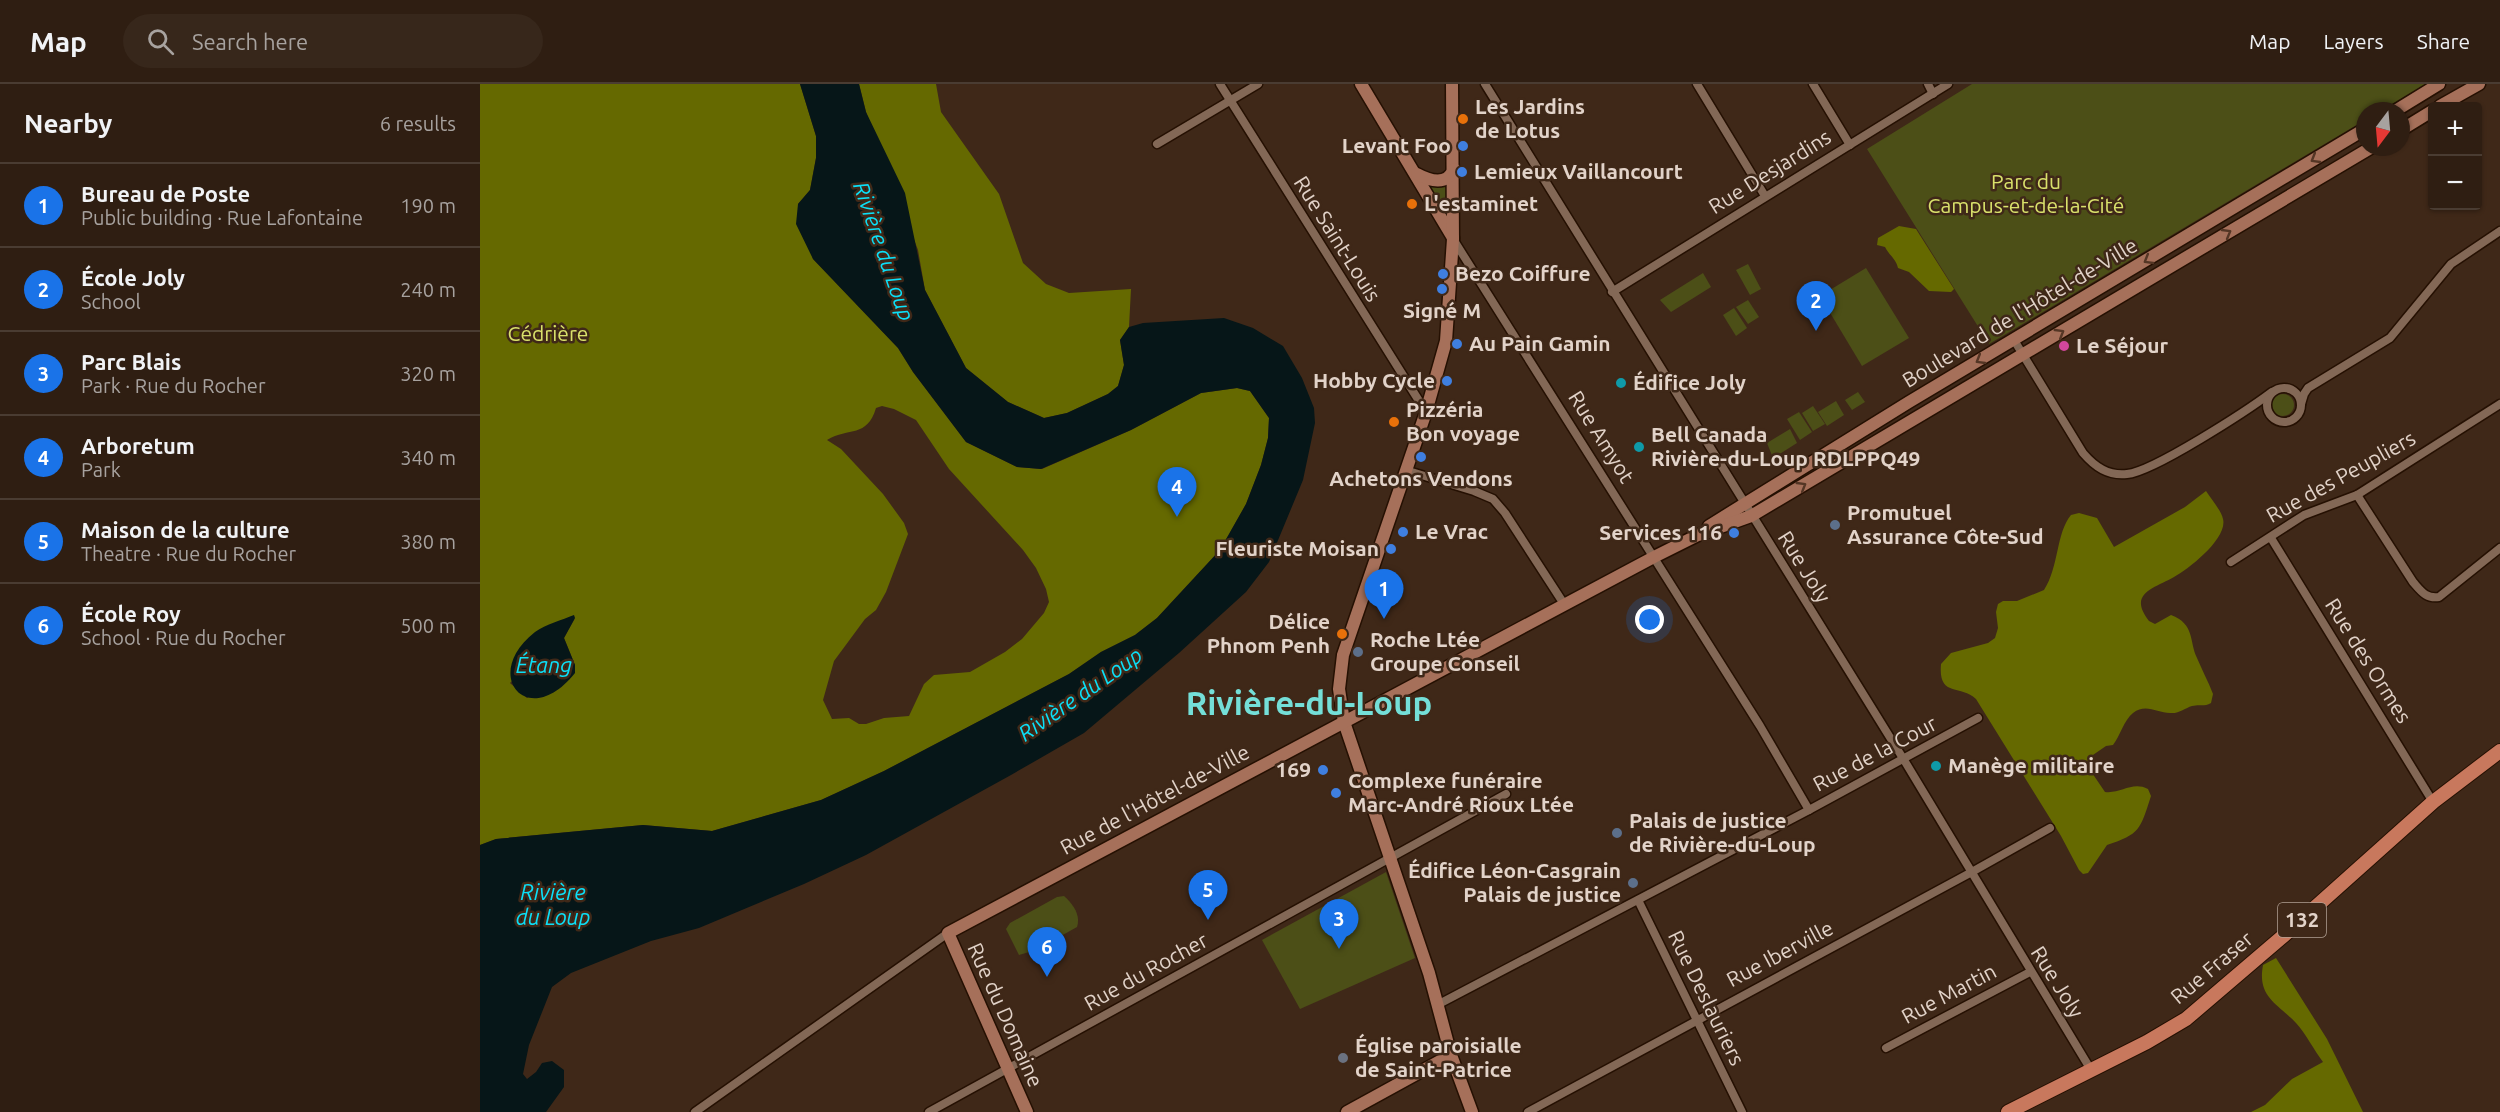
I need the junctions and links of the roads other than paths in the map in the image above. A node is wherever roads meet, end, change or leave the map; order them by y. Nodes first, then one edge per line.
1 (1220, 84) edge
2 (1258, 84) edge
3 (1361, 84) edge
4 (1452, 84) edge
5 (1485, 84) edge
6 (1697, 84) edge
7 (1813, 84) edge
8 (1928, 84) edge
9 (1948, 84) edge
10 (2439, 84) edge
11 (2479, 84) edge
12 (1933, 93) junction
13 (1230, 100) junction
14 (2410, 102) edge
15 (2447, 102) edge
16 (2428, 114) edge
17 (2410, 125) edge
18 (2356, 134) edge
19 (1157, 144) dead end
20 (1850, 145) junction
21 (2357, 156) edge
22 (1454, 169) junction
23 (1416, 173) junction
24 (1765, 196) junction
25 (2500, 231) edge
26 (1453, 239) junction
27 (1612, 292) junction
28 (2014, 339) junction
29 (2023, 355) junction
30 (2316, 384) junction
31 (2283, 388) junction
32 (2272, 392) junction
33 (2301, 404) junction
34 (2500, 404) edge
35 (2248, 410) junction
36 (1426, 412) junction
37 (2271, 418) junction
38 (1405, 470) junction
39 (2357, 495) junction
40 (1744, 503) junction
41 (1751, 516) junction
42 (1698, 535) junction
43 (2271, 537) junction
44 (2500, 548) edge
45 (1654, 557) junction
46 (2231, 562) dead end
47 (1564, 604) junction
48 (1978, 718) dead end
49 (1344, 723) junction
50 (2500, 751) edge
51 (1904, 760) junction
52 (1506, 794) dead end
53 (2433, 802) junction
54 (1809, 810) junction
55 (2050, 828) dead end
56 (1390, 859) junction
57 (1970, 873) junction
58 (1638, 900) junction
59 (948, 933) junction
60 (2030, 972) junction
61 (1437, 1005) junction
62 (1697, 1020) junction
63 (1886, 1048) dead end
64 (1451, 1055) junction
65 (1007, 1069) junction
66 (2091, 1070) junction
67 (695, 1112) edge
68 (929, 1112) edge
69 (1027, 1112) edge
70 (1347, 1112) edge
71 (1472, 1112) edge
72 (1528, 1112) edge
73 (1742, 1112) edge
74 (2008, 1112) edge

1 - 13 street, Rue Saint-Louis
2 - 13 street
3 - 23 main road, Rue Amyot
4 - 22 main road
5 - 27 street, Rue Joly
6 - 24 street
7 - 20 street
8 - 12 street
9 - 12 street, Rue Desjardins
10 - 14 main road
11 - 15 main road
12 - 20 street, Rue Desjardins
13 - 19 street
13 - 36 street, Rue Saint-Louis
16 - 17 main road
18 -> 28 main road, Boulevard de l'Hôtel-de-Ville
20 - 24 street, Rue Desjardins
29 -> 21 main road, Boulevard de l'Hôtel-de-Ville
22 - 23 main road
22 - 26 main road
23 - 26 main road, Rue Amyot
24 - 27 street, Rue Desjardins
25 - 30 street
26 - 36 main road
26 - 45 street, Rue Amyot
27 - 40 street, Rue Joly
28 - 29 street
28 -> 40 main road, Boulevard de l'Hôtel-de-Ville
29 - 35 street
41 -> 29 main road, Boulevard de l'Hôtel-de-Ville
30 - 31 street
30 - 33 street
31 - 32 street
31 - 33 street
32 - 35 street
32 - 37 street
33 - 37 street
34 - 39 street, Rue des Peupliers
35 - 37 street
36 - 38 main road
38 - 47 street
38 - 49 main road
39 - 43 street, Rue des Peupliers
39 - 44 street
40 - 41 street, Rue Joly
40 - 42 main road, Boulevard de l'Hôtel-de-Ville
41 - 42 main road, Boulevard de l'Hôtel-de-Ville
41 - 51 street, Rue Joly
42 - 45 main road, Boulevard de l'Hôtel-de-Ville
43 - 46 street, Rue des Peupliers
43 - 53 street, Rue des Ormes
45 - 47 main road, Rue de l'Hôtel-de-Ville
45 - 54 street, Rue Amyot
47 - 49 main road, Rue de l'Hôtel-de-Ville
48 - 51 street, Rue de la Cour
49 - 56 main road
49 - 59 main road, Rue de l'Hôtel-de-Ville
50 - 53 main road, Rue Fraser / 132
51 - 54 street, Rue de la Cour
51 - 57 street, Rue Joly
52 - 56 street, Rue du Rocher
53 - 66 main road, Rue Fraser / 132
54 - 58 street, Rue de la Cour
55 - 57 street, Rue Iberville
56 - 61 main road
56 - 65 street, Rue du Rocher
57 - 60 street, Rue Joly
57 - 62 street, Rue Iberville
58 - 61 street, Rue de la Cour
58 - 62 street, Rue Deslauriers
59 - 65 main road, Rue du Domaine
59 - 67 street, Rue de l'Hôtel-de-Ville
60 - 63 street, Rue Martin
60 - 66 street, Rue Joly
61 - 64 main road
62 - 72 street, Rue Iberville
62 - 73 street, Rue Deslauriers
64 - 70 main road
64 - 71 main road
65 - 68 street, Rue du Rocher
65 - 69 main road, Rue du Domaine
66 - 74 main road, Rue Fraser / 132

